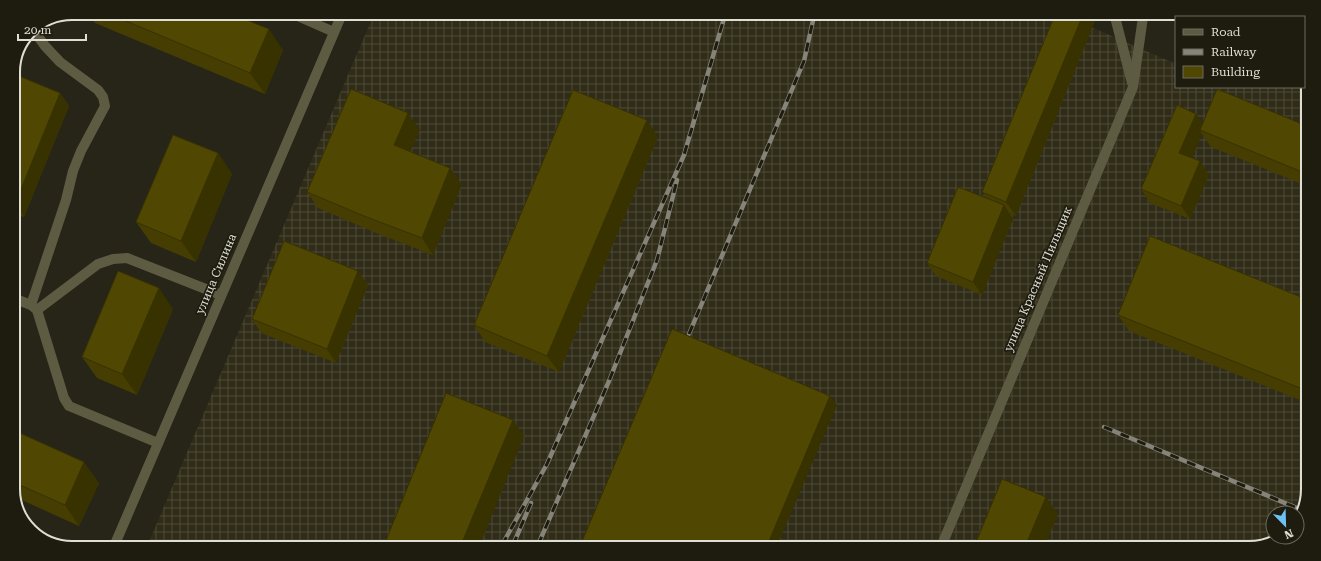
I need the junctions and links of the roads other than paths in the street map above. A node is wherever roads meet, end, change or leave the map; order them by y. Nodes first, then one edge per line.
1 (307, 20) edge
2 (339, 20) edge
3 (1116, 20) edge
4 (1143, 20) edge
5 (334, 32) junction
6 (37, 34) edge
7 (1133, 87) junction
8 (221, 295) junction
9 (20, 301) edge
10 (34, 307) junction
11 (158, 443) junction
12 (116, 541) edge
13 (943, 541) edge

1 - 5 street
2 - 5 street, улица Силина
3 - 7 street
4 - 7 street, улица Красный Пильщик
5 - 8 street, улица Силина
6 - 10 street
7 - 13 street, улица Красный Пильщик
8 - 10 street
8 - 11 street, улица Силина
9 - 10 street
10 - 11 street
11 - 12 street, улица Силина

